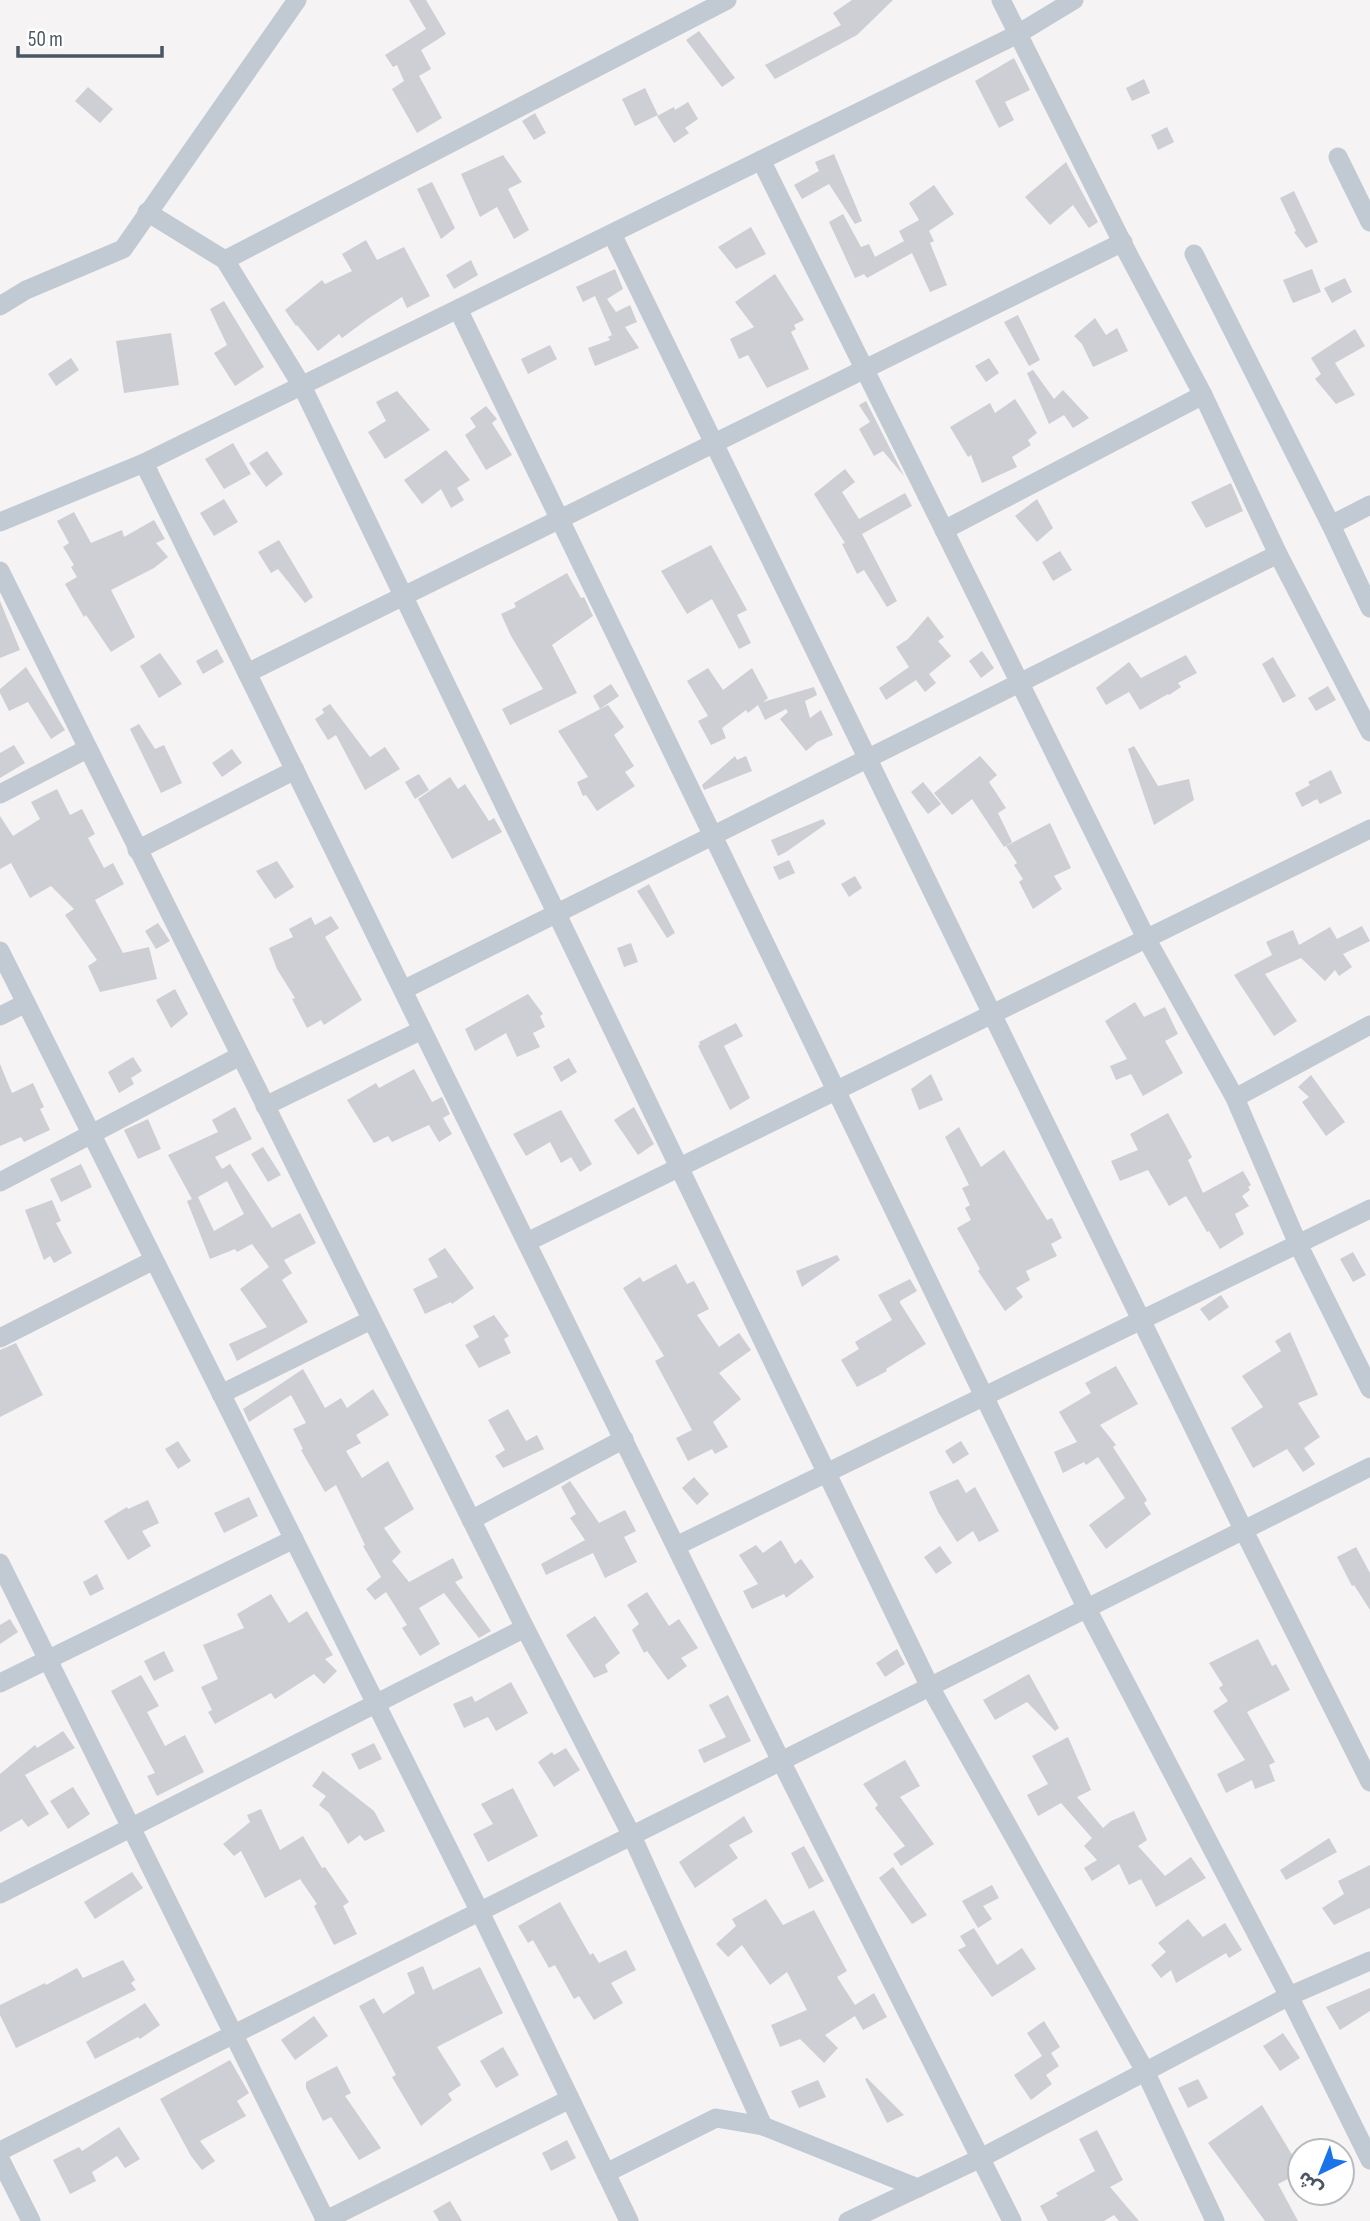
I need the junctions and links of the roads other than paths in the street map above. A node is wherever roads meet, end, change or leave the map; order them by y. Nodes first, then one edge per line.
1 (296, 0) edge
2 (727, 0) edge
3 (1001, 0) edge
4 (1074, 0) edge
5 (1018, 34) junction
6 (1338, 157) dead end
7 (761, 160) junction
8 (147, 212) junction
9 (1370, 222) edge
10 (612, 234) junction
11 (1123, 242) junction
12 (1194, 254) dead end
13 (225, 260) junction
14 (0, 306) edge
15 (458, 309) junction
16 (865, 369) junction
17 (302, 386) junction
18 (1203, 395) junction
19 (714, 443) junction
20 (144, 463) junction
21 (1370, 506) edge
22 (560, 519) junction
23 (0, 522) edge
24 (1331, 525) junction
25 (944, 530) junction
26 (1278, 554) junction
27 (0, 571) edge
28 (403, 596) junction
29 (1370, 608) edge
30 (247, 673) junction
31 (1020, 683) junction
32 (1370, 732) edge
33 (87, 749) junction
34 (867, 759) junction
35 (295, 770) junction
36 (0, 794) edge
37 (1370, 829) edge
38 (713, 835) junction
39 (137, 850) junction
40 (557, 913) junction
41 (1146, 938) junction
42 (0, 951) edge
43 (403, 990) junction
44 (26, 1003) junction
45 (992, 1014) junction
46 (0, 1016) edge
47 (1370, 1025) edge
48 (422, 1030) junction
49 (240, 1056) junction
50 (837, 1090) junction
51 (1235, 1098) junction
52 (265, 1106) junction
53 (92, 1135) junction
54 (679, 1167) junction
55 (0, 1181) edge
56 (1370, 1209) edge
57 (527, 1242) junction
58 (1298, 1244) junction
59 (154, 1260) junction
60 (371, 1320) junction
61 (1141, 1320) junction
62 (0, 1338) edge
63 (1370, 1389) edge
64 (221, 1394) junction
65 (985, 1396) junction
66 (624, 1440) junction
67 (1370, 1467) edge
68 (827, 1473) junction
69 (471, 1520) junction
70 (1244, 1531) junction
71 (294, 1539) junction
72 (676, 1546) junction
73 (0, 1563) edge
74 (1087, 1609) junction
75 (525, 1628) junction
76 (48, 1660) junction
77 (0, 1683) edge
78 (930, 1687) junction
79 (375, 1703) junction
80 (781, 1761) junction
81 (1370, 1782) edge
82 (131, 1827) junction
83 (632, 1836) junction
84 (0, 1894) edge
85 (480, 1912) junction
86 (1370, 1961) edge
87 (1290, 1996) junction
88 (234, 2035) junction
89 (1145, 2071) junction
90 (570, 2099) junction
91 (763, 2126) junction
92 (0, 2151) edge
93 (981, 2158) junction
94 (0, 2159) edge
95 (1370, 2160) edge
96 (606, 2173) junction
97 (918, 2188) junction
98 (31, 2221) edge
99 (325, 2221) edge
100 (629, 2221) edge
101 (848, 2221) edge
102 (1012, 2221) edge
103 (1215, 2221) edge

1 - 8 street
2 - 13 street
3 - 5 street
4 - 5 street
5 - 7 street
5 - 11 street
6 - 9 street
7 - 10 street
7 - 16 street
8 - 13 street
8 - 14 street
10 - 15 street
10 - 19 street
11 - 16 street
11 - 18 street
12 - 24 street
13 - 17 street
15 - 17 street
15 - 22 street
16 - 19 street
16 - 25 street
17 - 20 street
17 - 28 street
18 - 25 street
18 - 26 street
19 - 22 street
19 - 34 street
20 - 23 street
20 - 30 street
21 - 24 street
22 - 28 street
22 - 38 street
24 - 29 street
25 - 31 street
26 - 31 street
26 - 32 street
27 - 33 street
28 - 30 street
28 - 40 street
30 - 35 street
31 - 34 street
31 - 41 street
33 - 36 street
33 - 39 street
34 - 38 street
34 - 45 street
35 - 39 street
35 - 43 street
37 - 41 street
38 - 40 street
38 - 50 street
39 - 49 street
40 - 43 street
40 - 54 street
41 - 45 street
41 - 51 street
42 - 44 street
43 - 48 street
44 - 46 street
44 - 53 street
45 - 50 street
45 - 61 street
47 - 51 street
48 - 52 street
48 - 57 street
49 - 52 street
49 - 53 street
50 - 54 street
50 - 65 street
51 - 58 street
52 - 60 street
53 - 55 street
53 - 59 street
54 - 57 street
54 - 68 street
56 - 58 street
57 - 66 street
58 - 61 street
58 - 63 street
59 - 62 street
59 - 64 street
60 - 64 street
60 - 69 street
61 - 65 street
61 - 70 street
64 - 71 street
65 - 68 street
65 - 74 street
66 - 69 street
66 - 72 street
67 - 70 street
68 - 72 street
68 - 78 street
69 - 75 street
70 - 74 street
70 - 81 street
71 - 76 street
71 - 79 street
72 - 80 street
73 - 76 street
74 - 78 street
74 - 87 street
75 - 79 street
75 - 83 street
76 - 77 street
76 - 82 street
78 - 80 street
78 - 89 street
79 - 82 street
79 - 85 street
80 - 83 street
80 - 93 street
82 - 84 street
82 - 88 street
83 - 85 street
83 - 91 street
85 - 88 street
85 - 90 street
86 - 87 street
87 - 89 street
87 - 95 street
88 - 92 street
88 - 99 street
89 - 93 street
89 - 103 street
90 - 96 street
90 - 99 street
91 - 96 street
91 - 97 street
93 - 97 street
93 - 102 street
94 - 98 street
96 - 100 street
97 - 101 street

